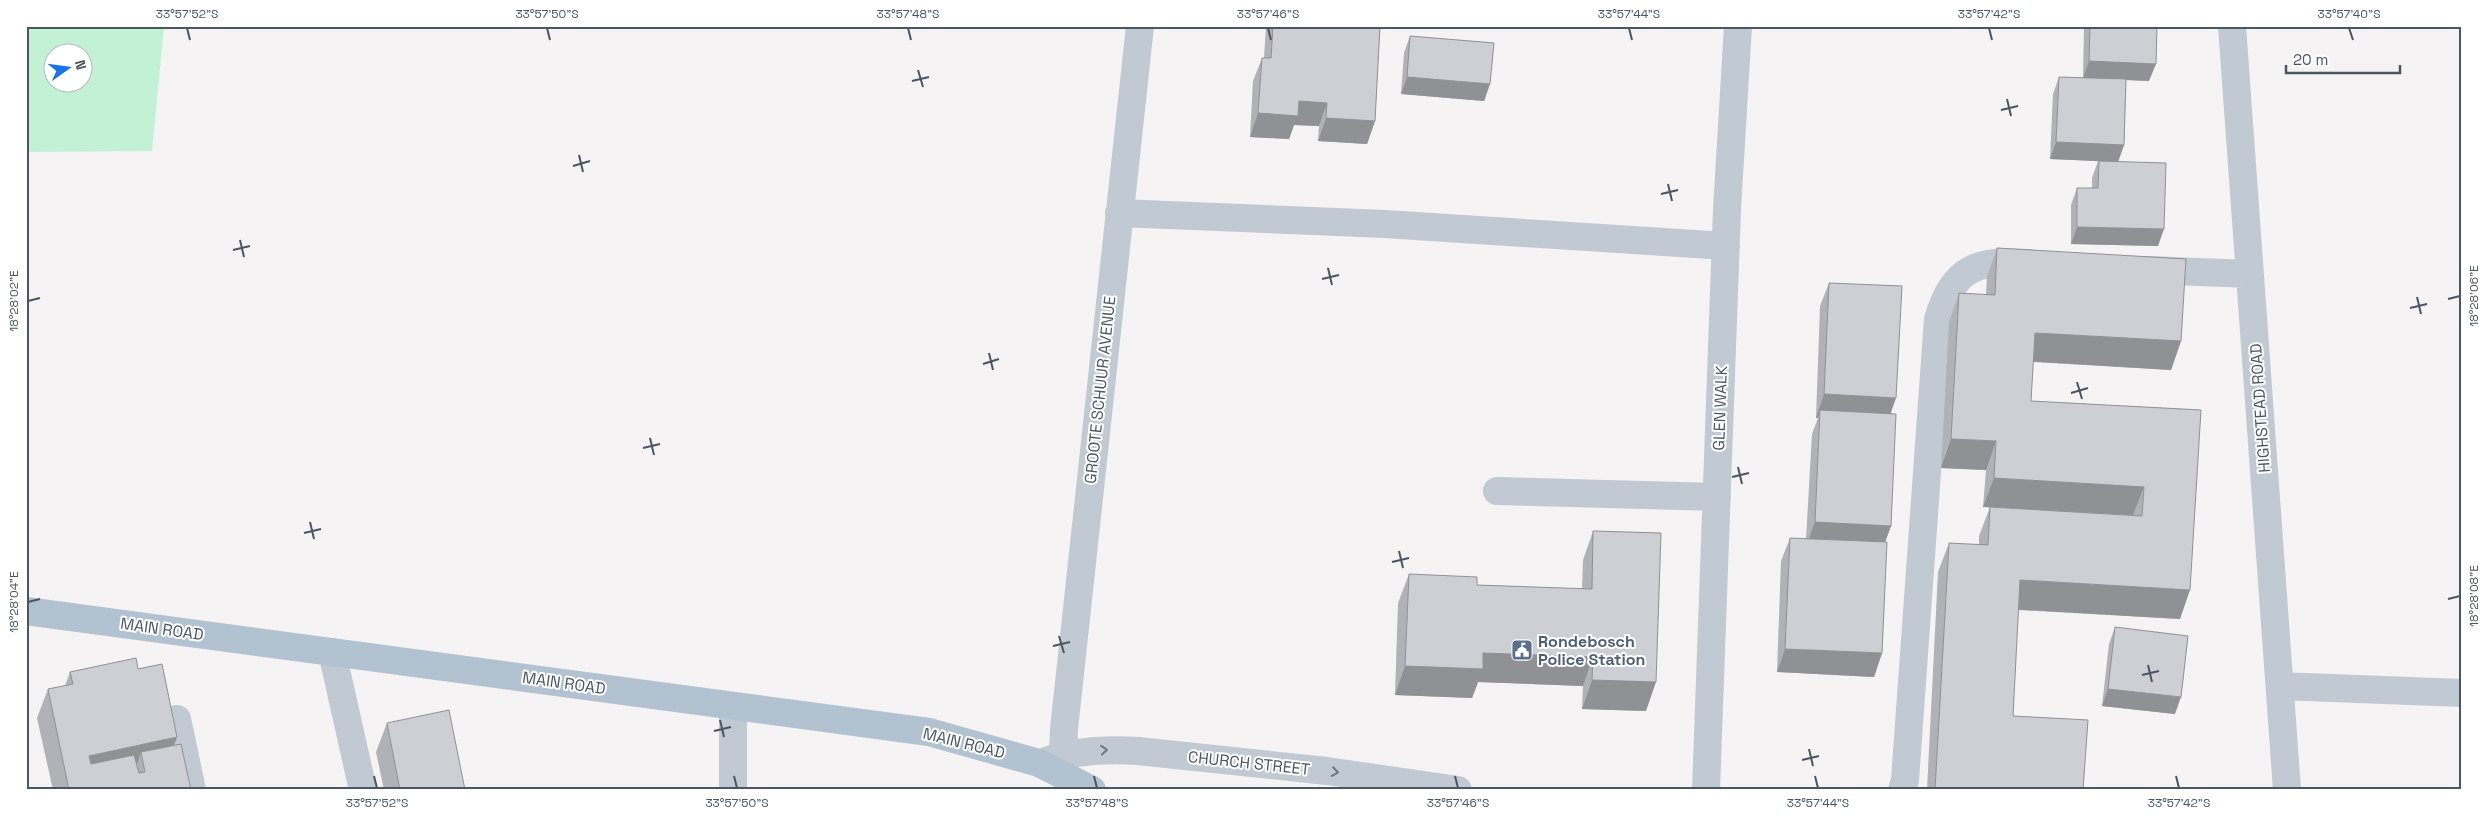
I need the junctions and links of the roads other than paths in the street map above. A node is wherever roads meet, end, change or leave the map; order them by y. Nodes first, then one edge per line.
1 (1140, 26) edge
2 (1738, 26) edge
3 (2232, 26) edge
4 (1119, 212) junction
5 (1726, 246) junction
6 (2056, 265) edge
7 (2125, 268) edge
8 (2250, 274) junction
9 (1497, 491) dead end
10 (1717, 497) junction
11 (26, 611) edge
12 (332, 652) junction
13 (2280, 686) junction
14 (2462, 693) edge
15 (733, 706) junction
16 (177, 719) dead end
17 (1051, 759) junction
18 (192, 790) edge
19 (363, 790) edge
20 (732, 790) edge
21 (1092, 790) edge
22 (1458, 790) edge
23 (1706, 790) edge
24 (1902, 790) edge
25 (2287, 790) edge

1 - 4 street, GROOTE SCHUUR AVENUE
2 - 5 street, GLEN WALK
3 - 8 street, HIGHSTEAD ROAD
4 - 5 street
4 - 17 street, GROOTE SCHUUR AVENUE
5 - 10 street, GLEN WALK
6 - 24 street
7 - 8 street
8 - 13 street, HIGHSTEAD ROAD
9 - 10 street
10 - 23 street, GLEN WALK
11 - 12 main road, MAIN ROAD
12 - 15 main road, MAIN ROAD
12 - 19 street
13 - 14 street
13 - 25 street, HIGHSTEAD ROAD
15 - 17 main road, MAIN ROAD
15 - 20 street
16 - 18 street
17 - 21 main road, MAIN ROAD
17 -> 22 street, CHURCH STREET

